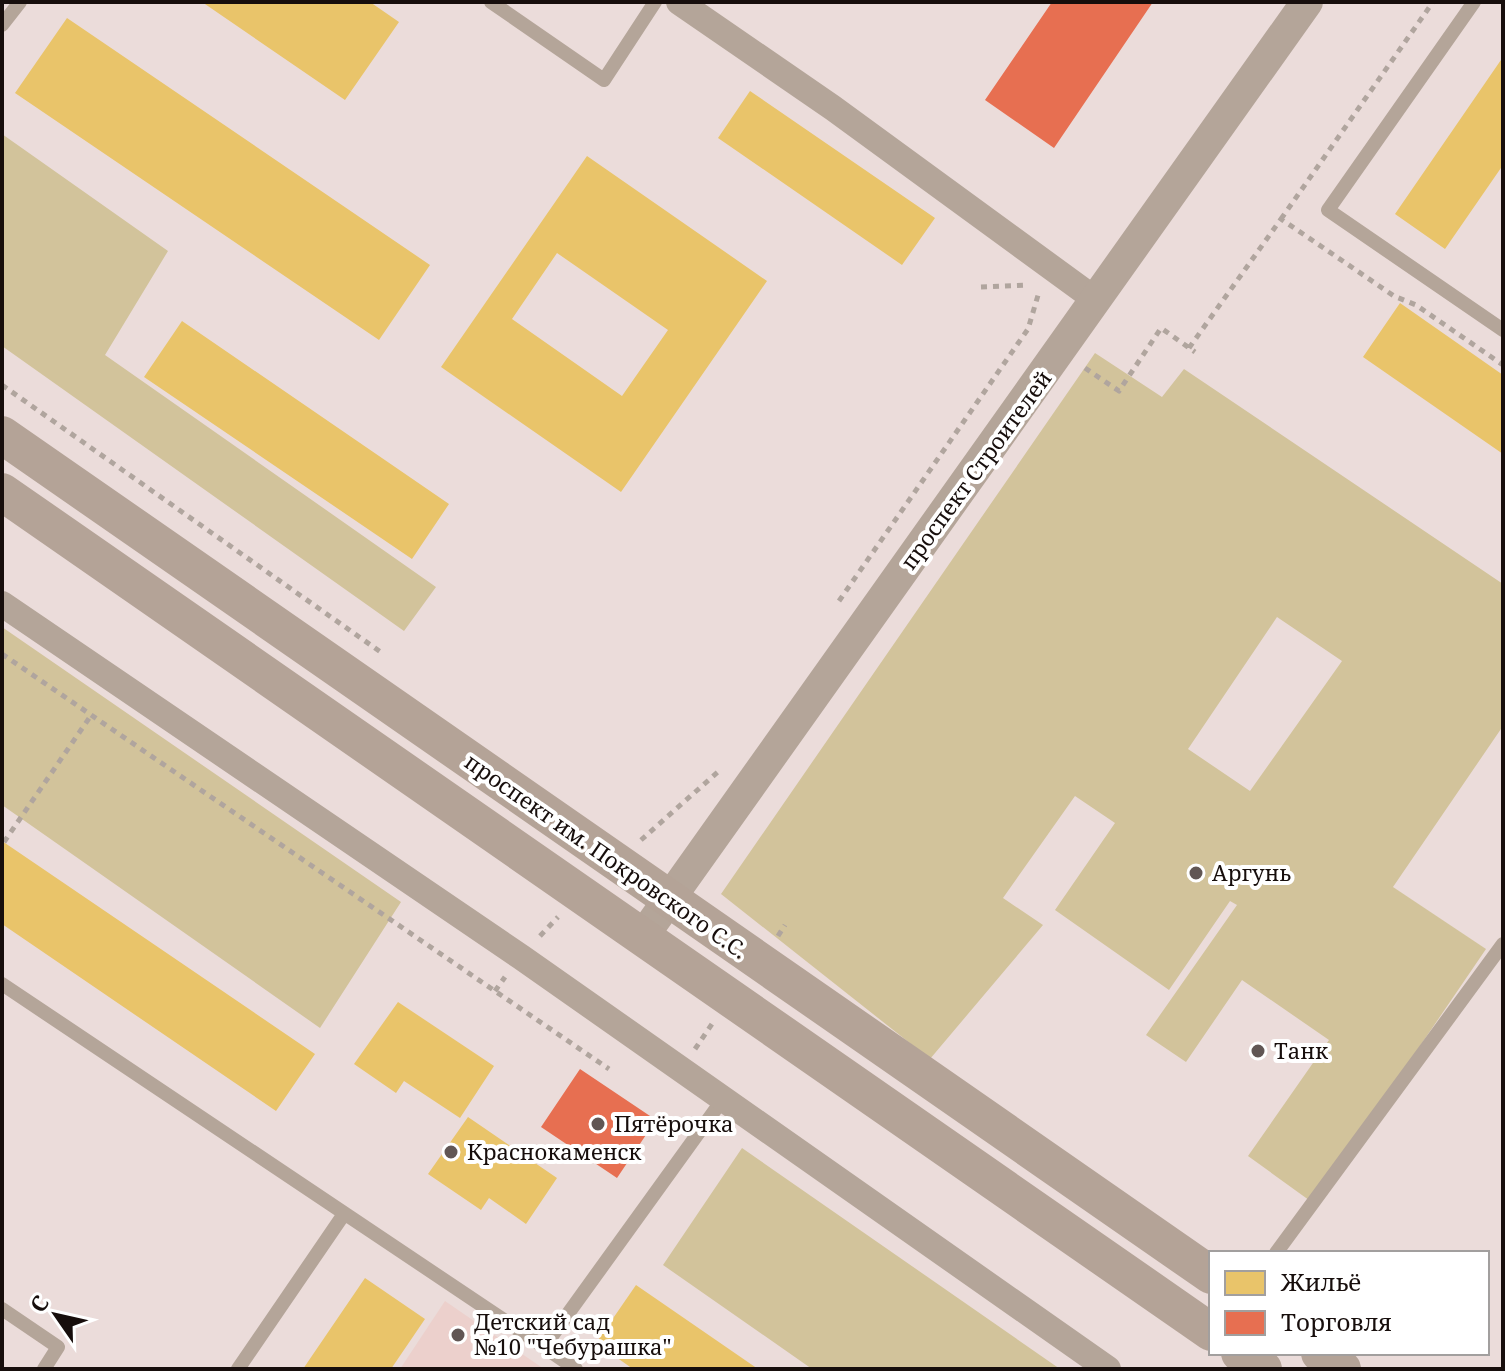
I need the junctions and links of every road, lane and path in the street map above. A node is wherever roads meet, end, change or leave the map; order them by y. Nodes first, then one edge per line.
1 (20, 2) edge
2 (491, 2) edge
3 (655, 2) edge
4 (679, 2) edge
5 (1307, 2) edge
6 (1433, 2) edge
7 (1474, 2) edge
8 (2, 25) edge
9 (1281, 219) junction
10 (981, 287) dead end
11 (1096, 300) junction
12 (1028, 329) junction
13 (1503, 330) edge
14 (1061, 351) junction
15 (1503, 365) edge
16 (2, 385) edge
17 (2, 435) edge
18 (2, 492) edge
19 (2, 604) edge
20 (831, 613) dead end
21 (2, 654) edge
22 (383, 654) dead end
23 (92, 714) junction
24 (630, 830) dead end
25 (643, 839) dead end
26 (4, 842) dead end
27 (667, 899) junction
28 (643, 936) junction
29 (1503, 944) edge
30 (1490, 963) junction
31 (1503, 972) edge
32 (2, 984) edge
33 (609, 1069) dead end
34 (723, 1099) junction
35 (344, 1214) junction
36 (1277, 1251) edge
37 (1209, 1274) edge
38 (2, 1309) edge
39 (1209, 1331) edge
40 (544, 1347) junction
41 (1243, 1355) edge
42 (1323, 1355) edge
43 (44, 1369) edge
44 (238, 1369) edge
45 (576, 1369) edge
46 (1108, 1369) edge
47 (1263, 1369) edge
48 (1342, 1369) edge

1 - 8 lane
2 - 3 lane
4 - 11 street
5 - 11 street, проспект Строителей
6 - 9 path
7 - 13 lane
9 - 14 path
9 - 15 path
10 - 12 path
11 - 14 street, проспект Строителей
12 - 14 path
12 - 20 path
14 - 27 street, проспект Строителей
16 - 22 path
17 - 27 main road, проспект им. Покровского С.С.
18 - 28 main road, проспект им. Покровского С.С.
19 - 34 street
21 - 23 path
23 - 26 path
23 - 33 path
24 - 25 path
27 - 28 street, проспект Строителей
27 - 37 main road, проспект им. Покровского С.С.
28 - 39 main road, проспект им. Покровского С.С.
29 - 30 lane
30 - 31 lane
30 - 36 lane
32 - 35 lane
34 - 40 lane
34 - 46 street
35 - 40 lane
35 - 44 lane
38 - 43 lane
40 - 45 lane
41 - 47 main road
42 - 48 main road

